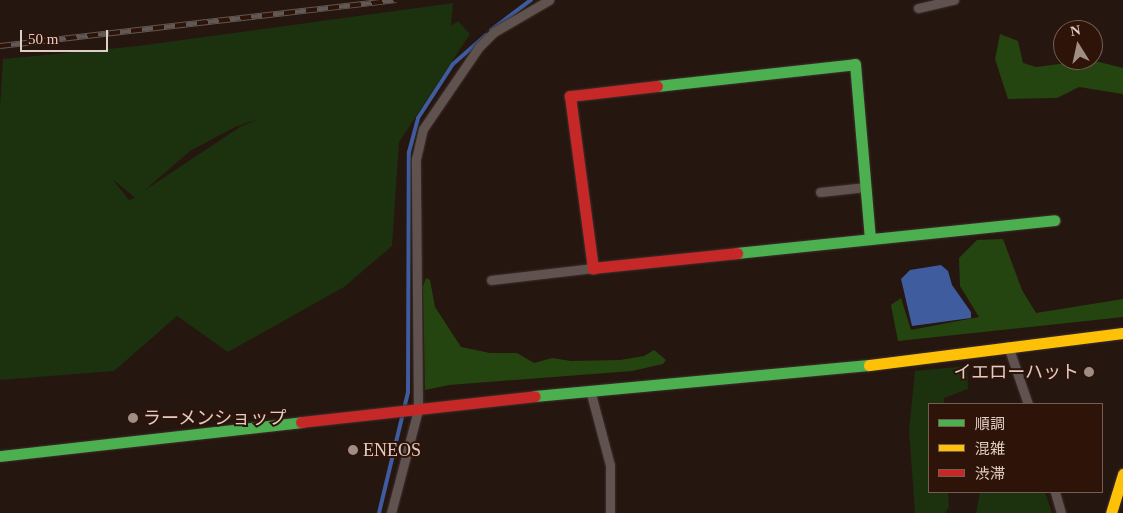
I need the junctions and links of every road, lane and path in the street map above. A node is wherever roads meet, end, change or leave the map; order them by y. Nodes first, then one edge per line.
1 (549, 0) edge
2 (954, 0) edge
3 (918, 8) dead end
4 (866, 186) junction
5 (820, 192) dead end
6 (1054, 220) dead end
7 (870, 238) junction
8 (593, 268) junction
9 (491, 280) dead end
10 (1123, 333) edge
11 (1008, 346) junction
12 (590, 390) junction
13 (1028, 403) edge
14 (418, 410) junction
15 (0, 456) edge
16 (1123, 474) edge
17 (1055, 493) edge
18 (391, 513) edge
19 (610, 513) edge
20 (1061, 513) edge
21 (1111, 513) edge

1 - 14 street
2 - 3 street
4 - 5 street
4 - 7 street
4 - 8 street
6 - 7 street
7 - 8 street
8 - 9 street
10 - 11 street
11 - 12 street
11 - 13 street
12 - 14 street
12 - 19 street
14 - 15 street
14 - 18 street
16 - 21 street
17 - 20 street

